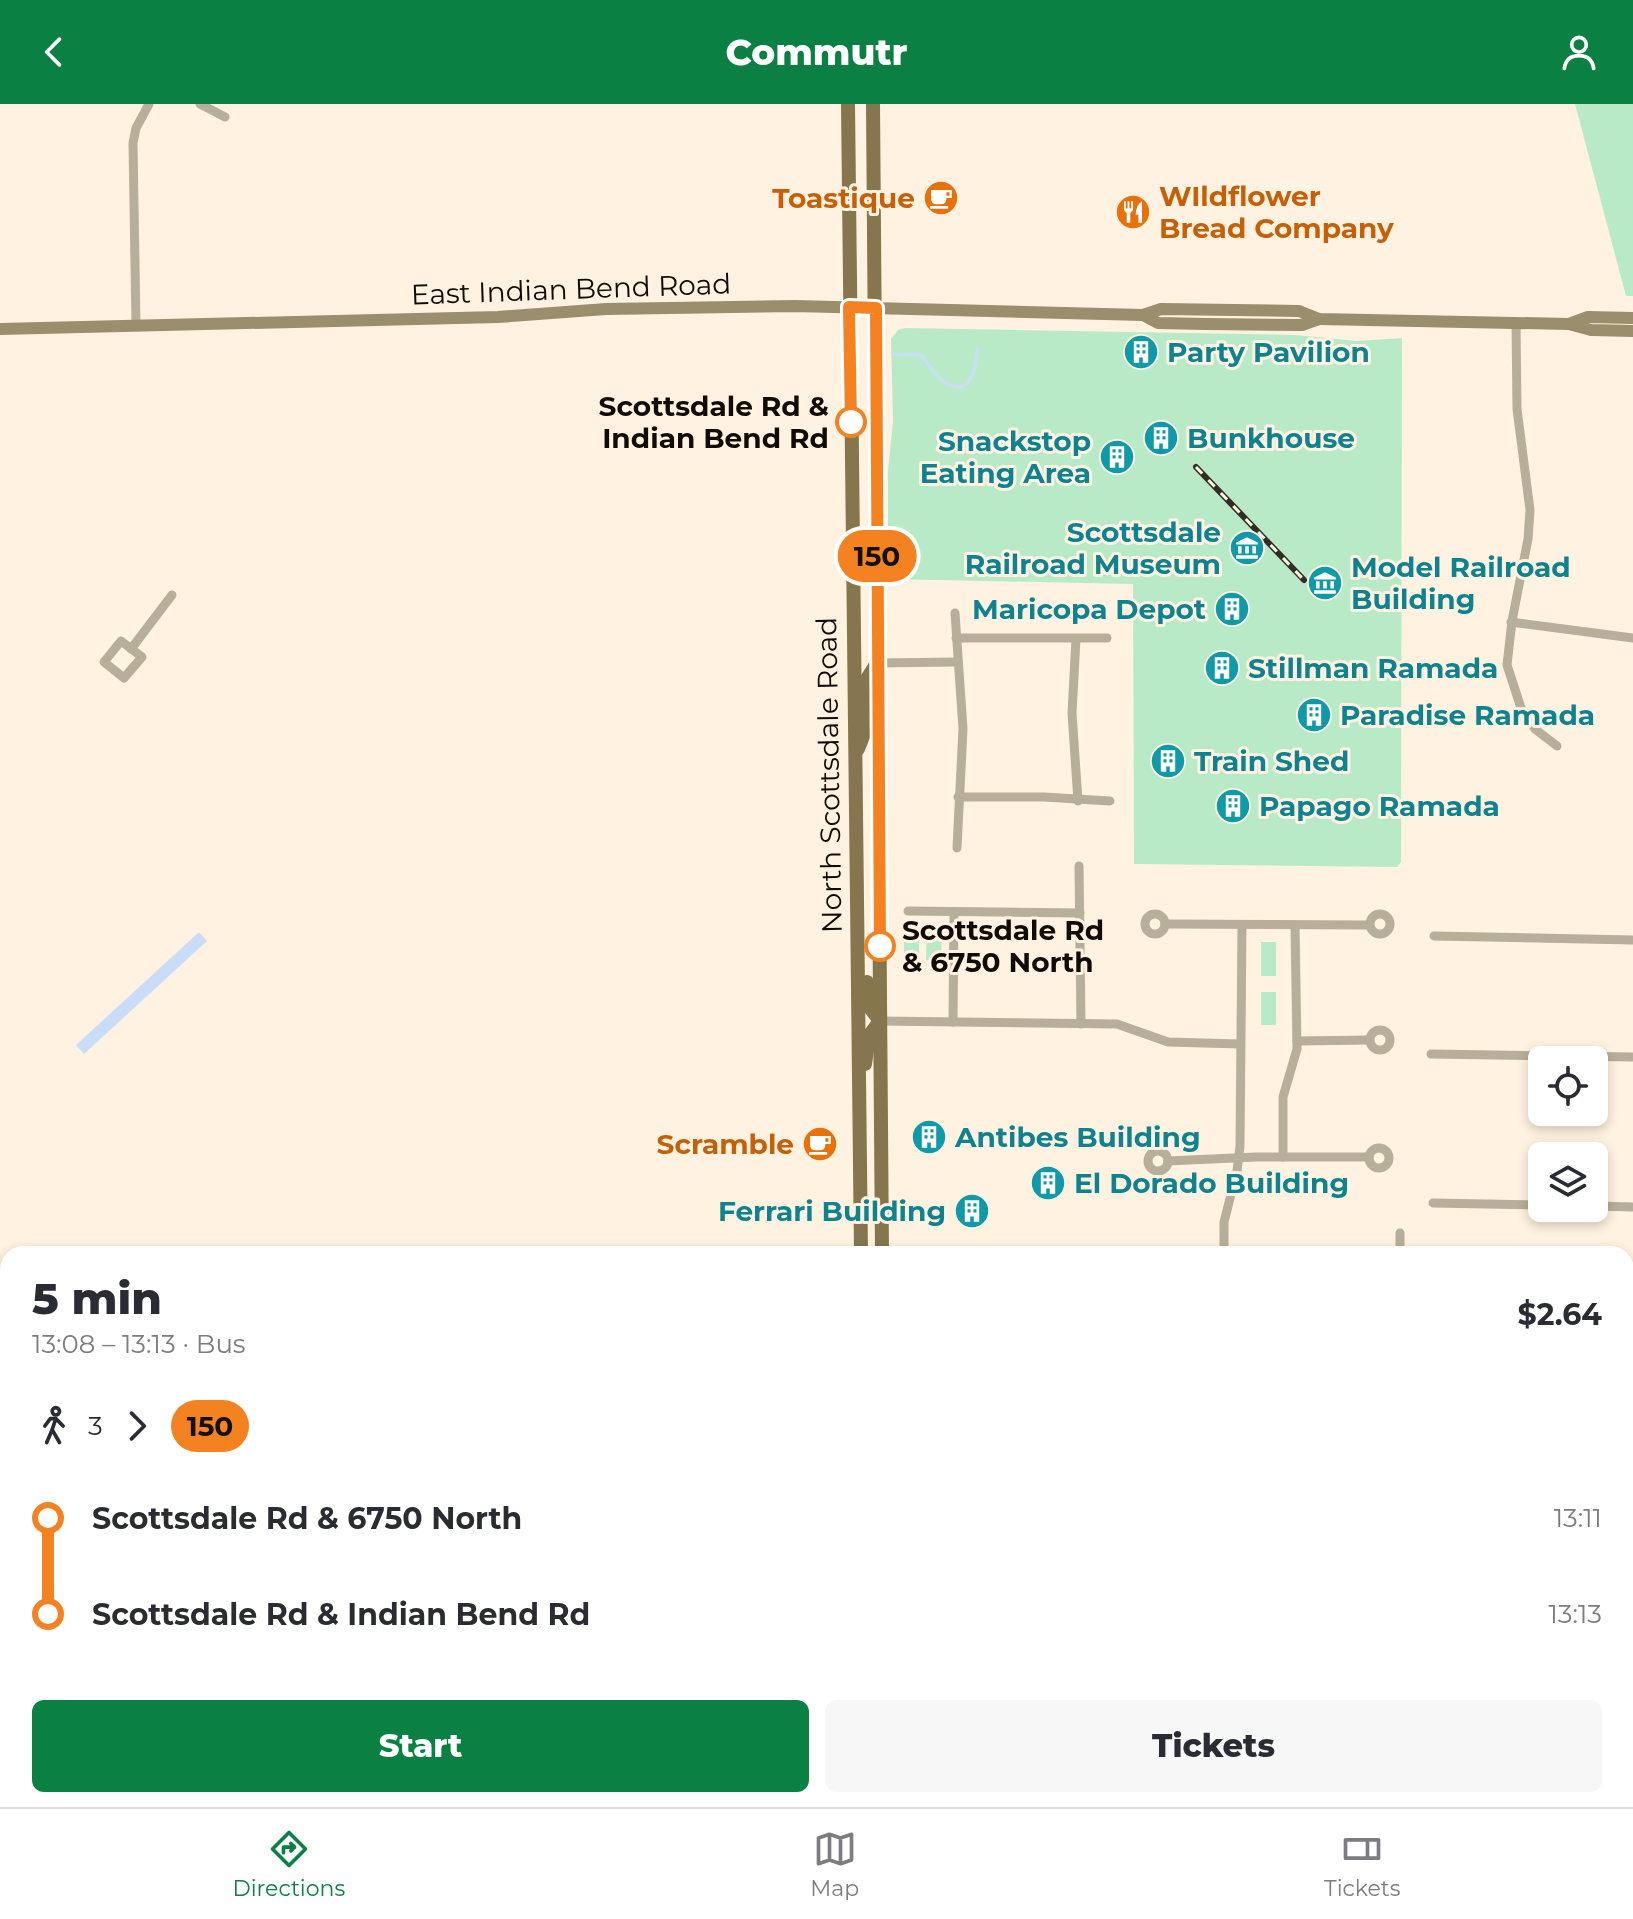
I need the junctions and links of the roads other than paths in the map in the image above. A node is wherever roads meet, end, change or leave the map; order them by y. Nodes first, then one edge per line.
1 (149, 104) edge
2 (200, 104) edge
3 (848, 104) edge
4 (873, 104) edge
5 (225, 117) dead end
6 (849, 307) junction
7 (876, 308) junction
8 (1633, 318) edge
9 (1516, 323) junction
10 (1569, 324) junction
11 (136, 325) junction
12 (0, 329) edge
13 (1633, 331) edge
14 (854, 556) junction
15 (172, 595) dead end
16 (955, 613) dead end
17 (1511, 622) junction
18 (956, 638) junction
19 (1107, 638) dead end
20 (1633, 638) edge
21 (1076, 639) junction
22 (131, 649) dead end
23 (957, 662) junction
24 (877, 663) junction
25 (1557, 746) dead end
26 (855, 756) junction
27 (958, 797) junction
28 (1078, 801) junction
29 (1110, 801) dead end
30 (957, 848) dead end
31 (1079, 866) dead end
32 (908, 911) dead end
33 (954, 912) junction
34 (1080, 913) junction
35 (857, 923) junction
36 (1165, 924) dead end
37 (1242, 925) junction
38 (1295, 925) junction
39 (1369, 925) dead end
40 (1434, 936) dead end
41 (1633, 940) edge
42 (880, 1021) junction
43 (953, 1022) junction
44 (1081, 1024) junction
45 (1369, 1040) dead end
46 (1297, 1041) junction
47 (1240, 1044) junction
48 (1431, 1054) dead end
49 (1633, 1057) edge
50 (858, 1081) junction
51 (1283, 1157) junction
52 (1369, 1157) dead end
53 (1239, 1159) junction
54 (1168, 1161) dead end
55 (860, 1177) junction
56 (882, 1177) junction
57 (1433, 1203) dead end
58 (1528, 1205) edge
59 (1608, 1206) edge
60 (1633, 1207) edge
61 (1400, 1233) dead end
62 (861, 1246) edge
63 (882, 1246) edge
64 (1224, 1246) edge
65 (1400, 1246) edge

1 - 11 street
2 - 5 street
3 - 6 main road, North Scottsdale Road
4 - 7 main road, North Scottsdale Road
6 - 7 main road, East Indian Bend Road
6 - 11 main road, East Indian Bend Road
6 - 14 main road, North Scottsdale Road
7 - 9 main road, East Indian Bend Road
7 - 24 main road, North Scottsdale Road
8 - 10 main road, East Indian Bend Road
9 - 10 main road, East Indian Bend Road
9 - 17 street
10 - 13 main road, East Indian Bend Road
11 - 12 main road, East Indian Bend Road
14 - 24 main road
14 - 26 main road, North Scottsdale Road
15 - 22 street
16 - 18 street
17 - 20 street
17 - 25 street
18 - 21 street
18 - 23 street
19 - 21 street
21 - 28 street
23 - 24 street
23 - 27 street
24 - 26 main road
24 - 42 main road, North Scottsdale Road
26 - 35 main road, North Scottsdale Road
27 - 28 street
27 - 30 street
28 - 29 street
31 - 34 street
32 - 33 street
33 - 34 street
33 - 43 street
34 - 44 street
35 - 42 main road
35 - 50 main road, North Scottsdale Road
36 - 37 street
37 - 38 street
37 - 47 street
38 - 39 street
38 - 46 street
40 - 41 street
42 - 43 street
42 - 50 main road
42 - 56 main road, North Scottsdale Road
43 - 44 street
44 - 47 street
45 - 46 street
46 - 51 street
47 - 53 street
48 - 49 street
50 - 55 main road, North Scottsdale Road
51 - 52 street
51 - 53 street
53 - 54 street
53 - 64 street
55 - 56 main road
55 - 62 main road, North Scottsdale Road
56 - 63 main road, North Scottsdale Road
57 - 58 street
59 - 60 street
61 - 65 street

